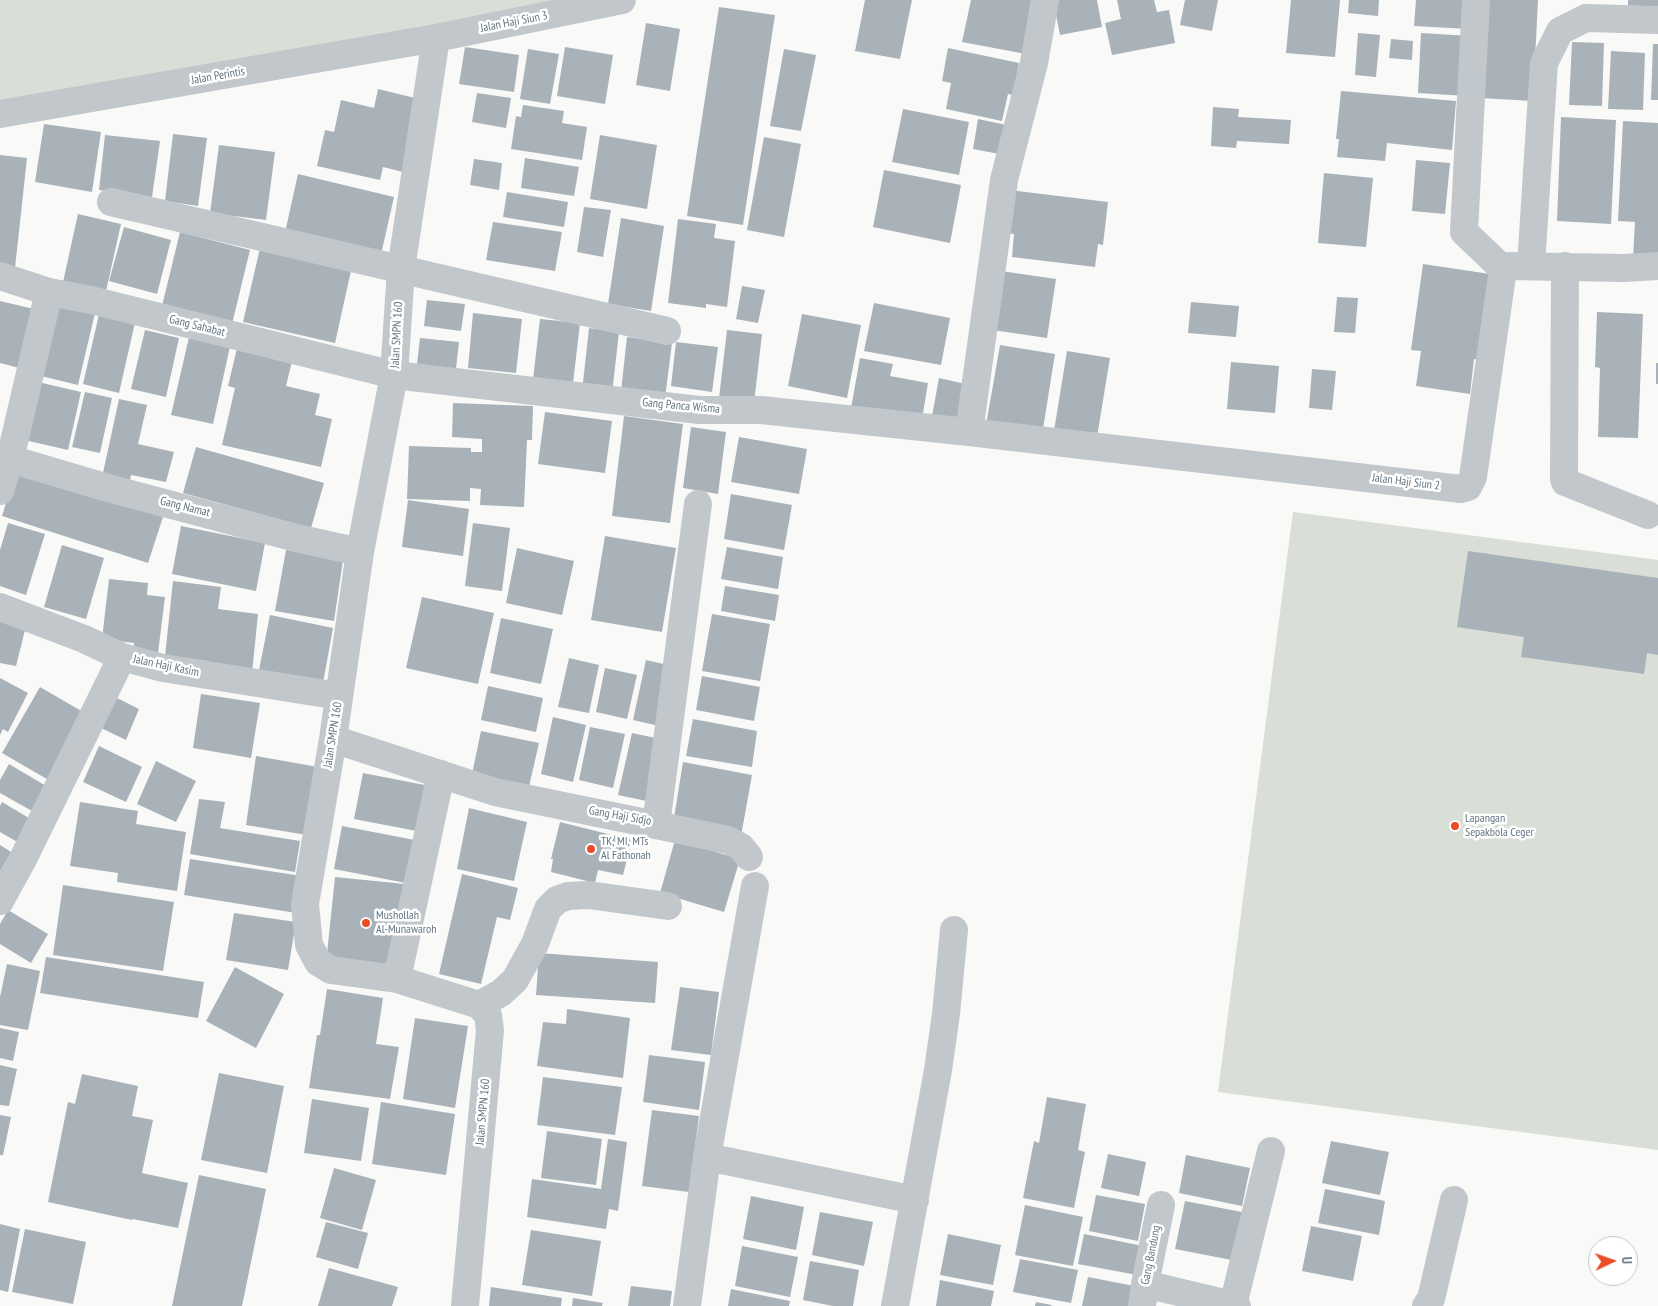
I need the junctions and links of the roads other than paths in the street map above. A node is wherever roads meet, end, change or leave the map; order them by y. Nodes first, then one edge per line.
1 (622, 0) edge
2 (1045, 0) edge
3 (1476, 0) edge
4 (1658, 20) edge
5 (436, 38) junction
6 (0, 114) edge
7 (111, 202) dead end
8 (1531, 266) junction
9 (1565, 266) junction
10 (1658, 266) edge
11 (1503, 268) junction
12 (400, 269) junction
13 (0, 276) edge
14 (49, 292) junction
15 (666, 330) dead end
16 (394, 375) junction
17 (969, 432) junction
18 (10, 459) junction
19 (0, 491) edge
20 (698, 504) dead end
21 (1648, 515) dead end
22 (360, 552) junction
23 (0, 607) edge
24 (122, 657) junction
25 (339, 696) junction
26 (333, 739) junction
27 (441, 774) junction
28 (656, 825) junction
29 (749, 857) dead end
30 (754, 886) dead end
31 (0, 900) edge
32 (668, 906) dead end
33 (954, 930) dead end
34 (397, 979) junction
35 (479, 1005) junction
36 (1271, 1151) dead end
37 (707, 1157) junction
38 (915, 1200) junction
39 (1454, 1200) dead end
40 (1161, 1205) dead end
41 (1144, 1295) edge
42 (1235, 1305) edge
43 (465, 1306) edge
44 (688, 1306) edge
45 (895, 1306) edge
46 (1426, 1306) edge

1 - 5 street, Jalan Haji Siun 3
2 - 17 street
3 - 11 street
4 - 8 street
5 - 6 street, Jalan Perintis
5 - 12 street, Jalan SMPN 160
7 - 12 street
8 - 9 street
8 - 11 street
9 - 10 street
9 - 21 street
11 - 17 street, Jalan Haji Siun 2
12 - 15 street
12 - 16 street, Jalan SMPN 160
13 - 14 street, Gang Sahabat
14 - 16 street, Gang Sahabat
14 - 18 street
16 - 17 street, Gang Panca Wisma
16 - 22 street, Jalan SMPN 160
18 - 19 street
18 - 22 street, Gang Namat
20 - 28 street, Gang Haji Sidjo
22 - 25 street, Jalan SMPN 160
23 - 24 street, Jalan Haji Kasim
24 - 25 street, Jalan Haji Kasim
24 - 31 street
25 - 26 street, Jalan SMPN 160
26 - 27 street, Gang Haji Sidjo
26 - 34 street, Jalan SMPN 160
27 - 28 street, Gang Haji Sidjo
27 - 34 street
28 - 29 street
30 - 37 street
32 - 35 street
33 - 38 street
34 - 35 street, Jalan SMPN 160
35 - 43 street, Jalan SMPN 160
36 - 42 street
37 - 38 street
37 - 44 street
38 - 45 street
39 - 46 street
40 - 41 street, Gang Bandung
41 - 42 street

